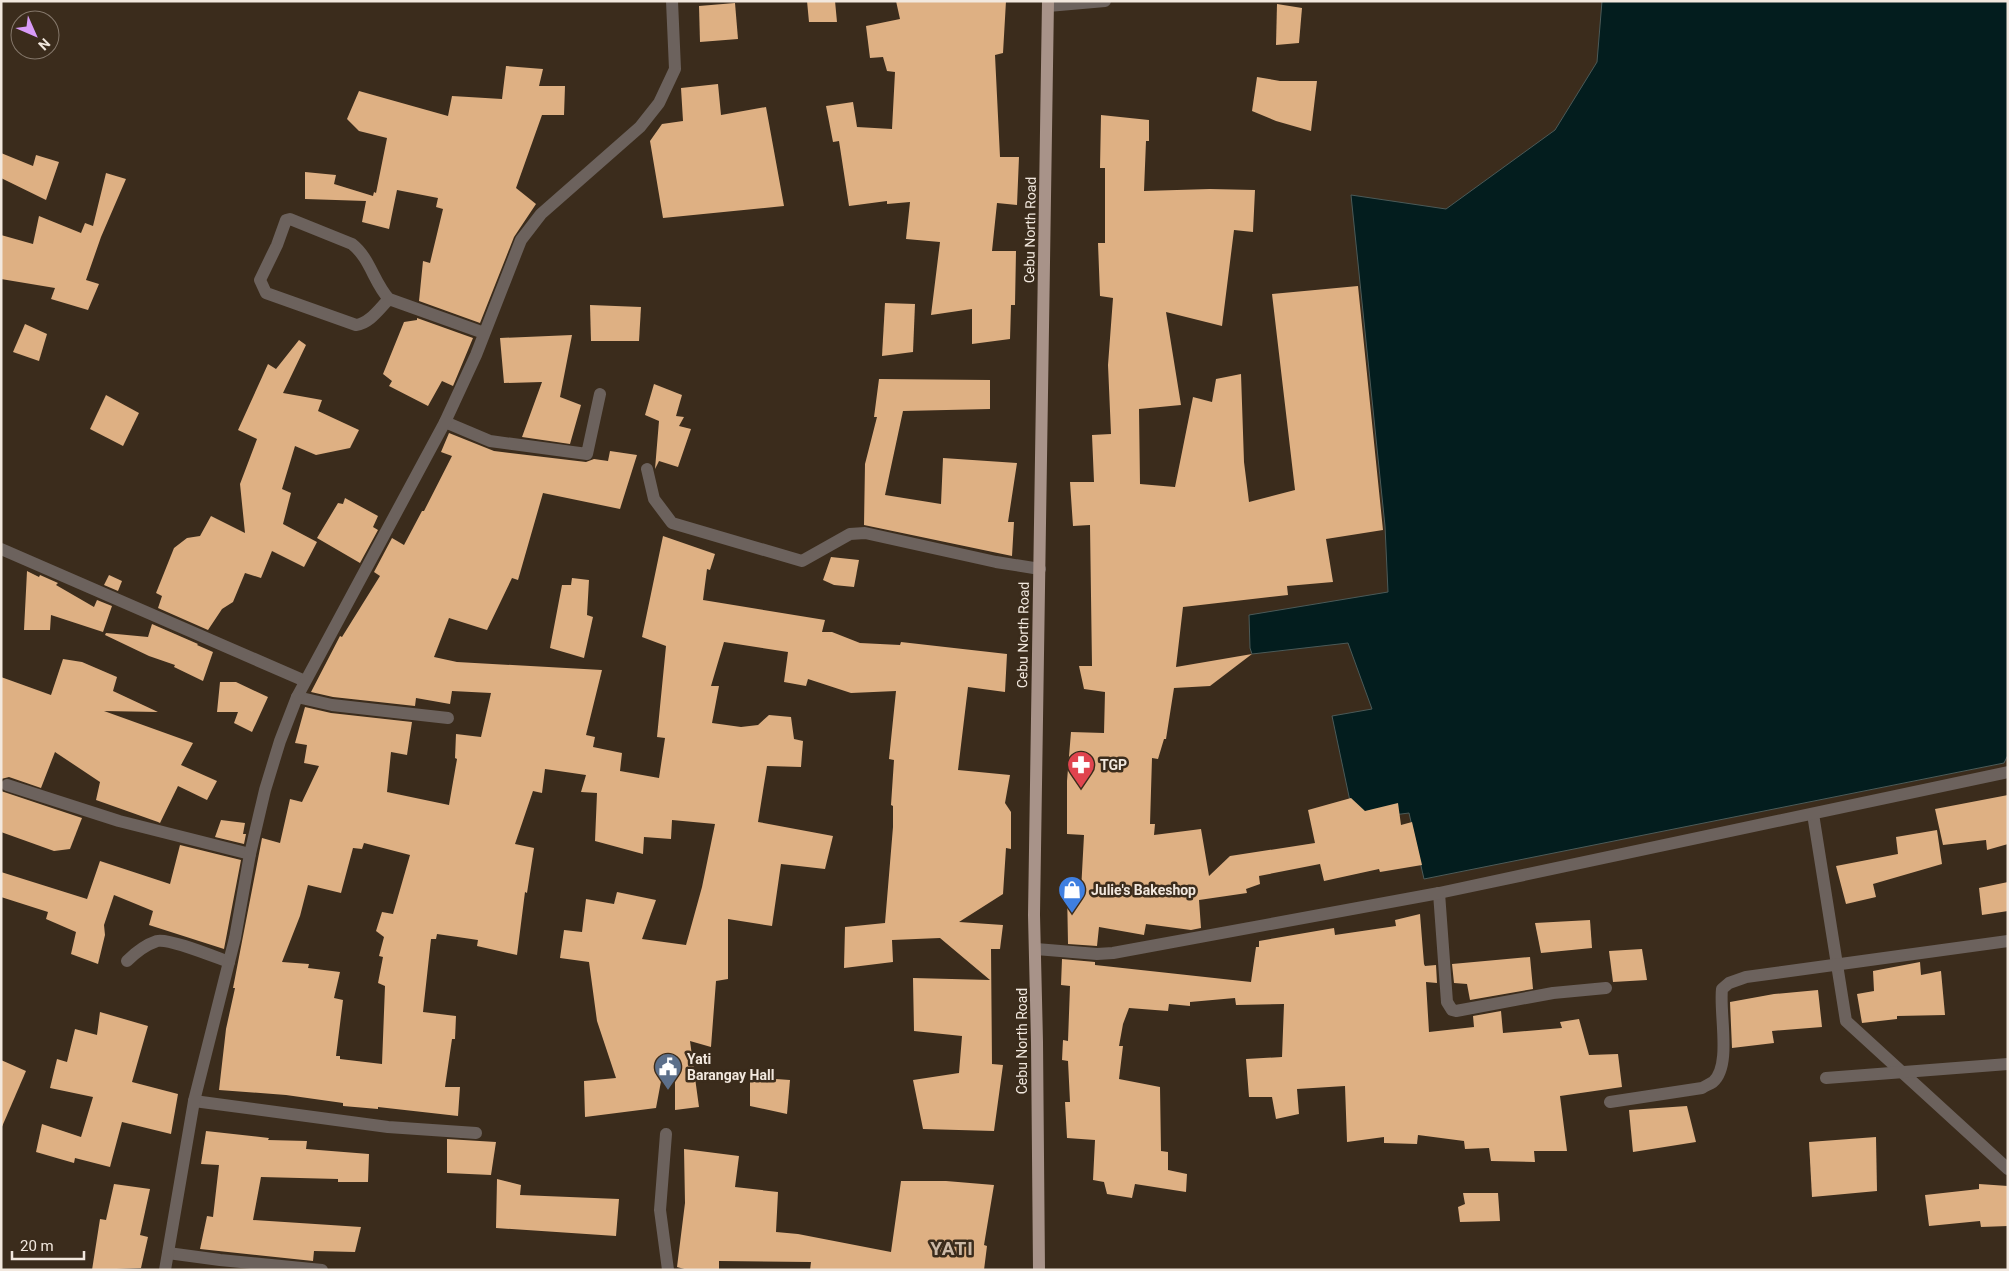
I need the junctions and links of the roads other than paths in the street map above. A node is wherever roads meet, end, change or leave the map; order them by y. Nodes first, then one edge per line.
1 (672, 1) edge
2 (1105, 1) edge
3 (1048, 4) edge
4 (389, 299) junction
5 (484, 332) junction
6 (600, 394) dead end
7 (445, 422) junction
8 (646, 469) dead end
9 (1, 549) edge
10 (1040, 569) junction
11 (305, 680) junction
12 (297, 696) junction
13 (448, 718) dead end
14 (2008, 772) edge
15 (7, 785) dead end
16 (1813, 814) junction
17 (250, 854) junction
18 (1439, 893) junction
19 (2008, 941) edge
20 (1036, 949) junction
21 (127, 961) dead end
22 (229, 962) junction
23 (1838, 963) junction
24 (1606, 988) dead end
25 (2008, 1064) edge
26 (1900, 1072) junction
27 (1826, 1078) dead end
28 (194, 1101) junction
29 (1610, 1102) dead end
30 (476, 1133) dead end
31 (666, 1134) dead end
32 (2008, 1169) edge
33 (168, 1254) junction
34 (165, 1270) edge
35 (322, 1270) edge
36 (668, 1270) edge
37 (1039, 1270) edge

1 - 5 street
2 - 3 street
3 - 10 main road, Cebu North Road
4 - 4 street
4 - 5 street
5 - 7 street
6 - 7 street
7 - 11 street
8 - 10 street
9 - 11 street
10 - 20 main road, Cebu North Road
11 - 12 street
12 - 13 street
12 - 17 street
14 - 16 street
15 - 17 street
16 - 18 street
16 - 23 street
17 - 22 street
18 - 20 street
18 - 24 street
19 - 23 street
20 - 37 main road, Cebu North Road
21 - 22 street
22 - 28 street
23 - 26 street
23 - 29 street
25 - 26 street
26 - 27 street
26 - 32 street
28 - 30 street
28 - 33 street
31 - 36 street
33 - 34 street
33 - 35 street

